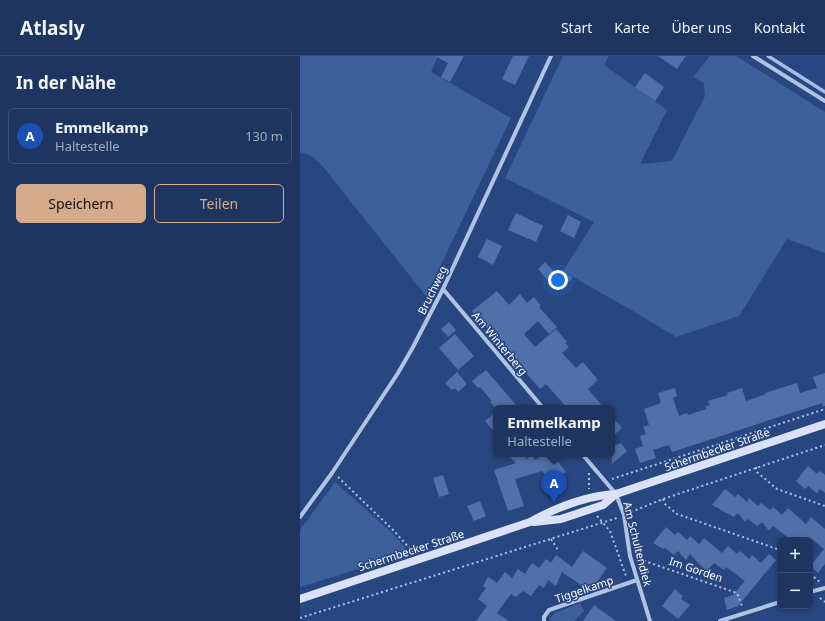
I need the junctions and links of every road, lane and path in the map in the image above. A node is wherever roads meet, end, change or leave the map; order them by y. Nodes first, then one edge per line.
1 (551, 56) edge
2 (753, 56) edge
3 (825, 101) edge
4 (443, 289) junction
5 (540, 405) edge
6 (825, 409) edge
7 (825, 424) edge
8 (825, 445) edge
9 (585, 457) edge
10 (588, 461) junction
11 (756, 467) junction
12 (332, 473) junction
13 (605, 482) junction
14 (616, 494) junction
15 (663, 499) junction
16 (825, 506) edge
17 (624, 515) junction
18 (300, 517) edge
19 (530, 522) junction
20 (602, 523) junction
21 (551, 539) junction
22 (777, 549) edge
23 (558, 550) dead end
24 (630, 556) junction
25 (418, 559) junction
26 (813, 577) edge
27 (637, 580) junction
28 (629, 583) junction
29 (820, 583) dead end
30 (825, 588) edge
31 (813, 591) edge
32 (300, 599) edge
33 (777, 603) edge
34 (745, 612) junction
35 (300, 618) edge
36 (544, 621) edge
37 (650, 621) edge
38 (720, 621) edge

1 - 4 street, Bruchweg
2 - 3 street
4 - 5 street, Am Winterberg
4 - 12 street, Bruchweg
6 - 13 path
7 - 14 main road, Schermbecker Straße
8 - 11 path
9 - 10 street
10 - 13 street
10 - 13 path
11 - 15 path
11 - 16 path
12 - 18 street, Bruchweg
12 - 25 path
13 - 14 street
14 - 17 street, Am Schultendiek
14 - 19 main road, Schermbecker Straße
14 - 19 main road, Schermbecker Straße
15 - 17 path
15 - 22 path
17 - 20 path
17 - 24 street, Am Schultendiek
19 - 25 main road, Schermbecker Straße
20 - 21 path
20 - 28 path
21 - 23 path
21 - 35 path
24 - 27 street, Am Schultendiek
24 - 34 path, Im Gorden
25 - 32 main road, Schermbecker Straße
26 - 29 path
27 - 28 street, Tiggelkamp
27 - 37 street, Am Schultendiek
28 - 36 street, Tiggelkamp
30 - 31 street
33 - 34 street
34 - 38 street

